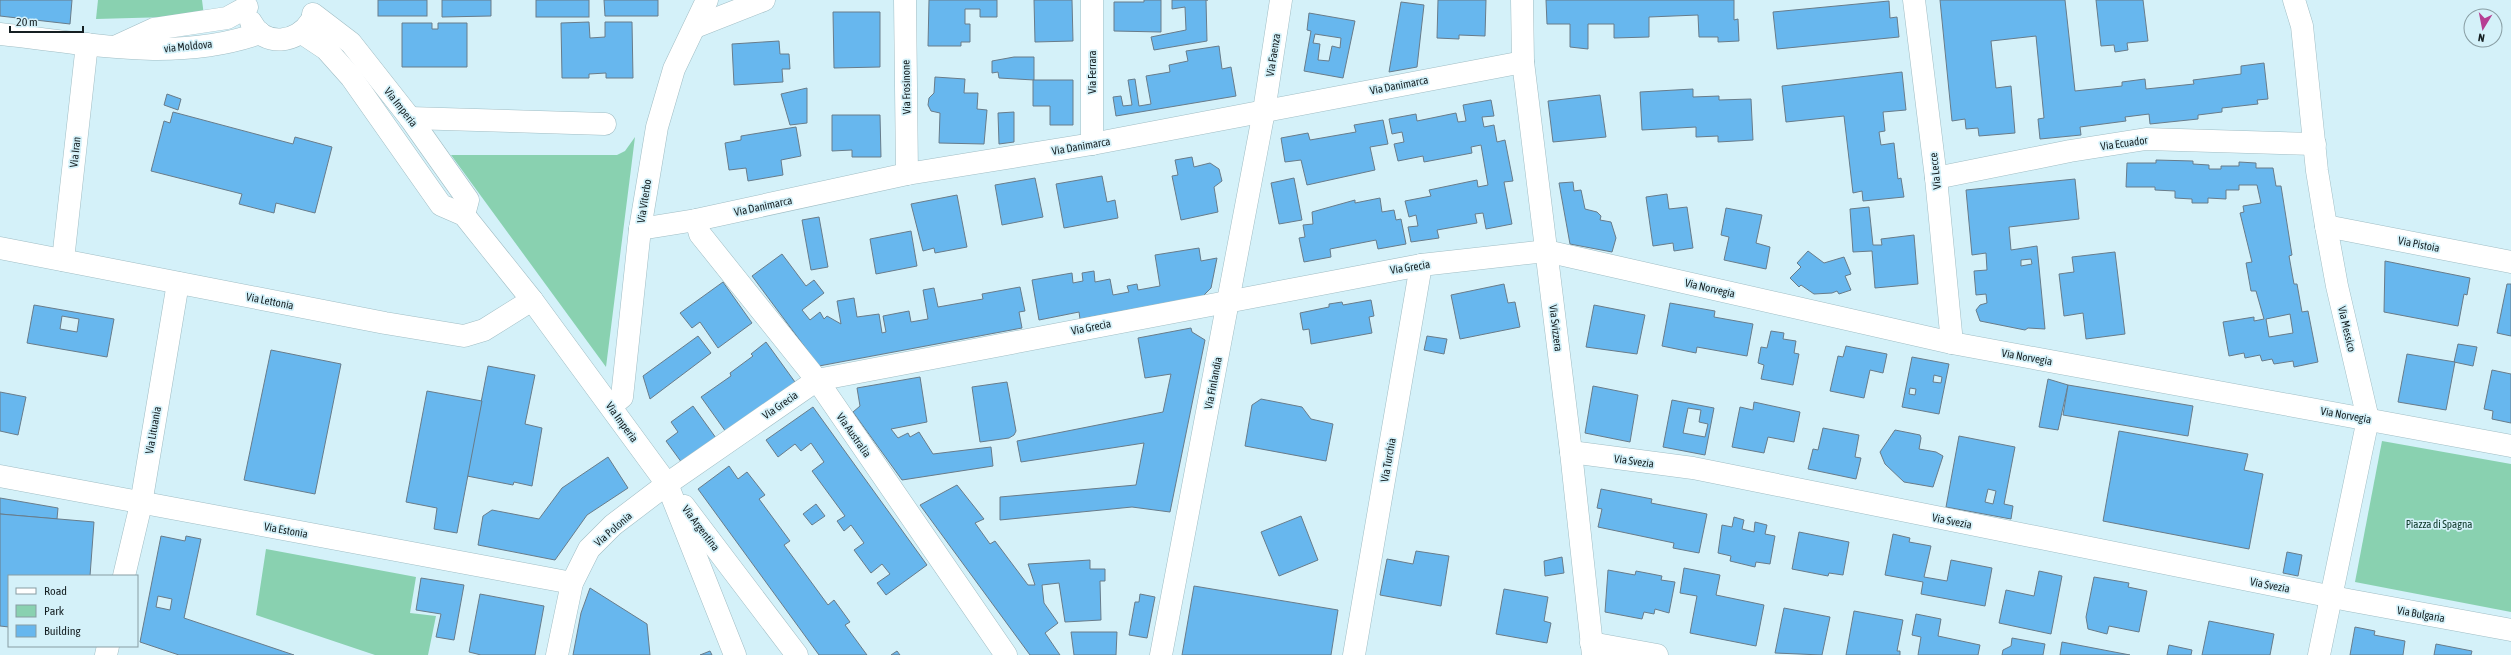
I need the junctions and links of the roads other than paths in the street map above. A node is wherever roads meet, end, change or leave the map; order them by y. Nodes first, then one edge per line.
1 (707, 0) edge
2 (764, 0) edge
3 (905, 0) edge
4 (1092, 0) edge
5 (1281, 0) edge
6 (1522, 0) edge
7 (1914, 0) edge
8 (2294, 0) edge
9 (247, 3) edge
10 (313, 7) edge
11 (694, 27) junction
12 (260, 33) junction
13 (302, 33) junction
14 (0, 34) edge
15 (86, 44) junction
16 (116, 47) junction
17 (1523, 62) junction
18 (1264, 111) junction
19 (410, 118) junction
20 (605, 124) dead end
21 (1092, 144) junction
22 (2315, 144) junction
23 (907, 174) junction
24 (1936, 178) junction
25 (464, 215) junction
26 (696, 220) junction
27 (2326, 226) junction
28 (640, 229) junction
29 (0, 248) edge
30 (1546, 251) junction
31 (63, 260) junction
32 (2511, 262) edge
33 (1421, 265) junction
34 (178, 284) junction
35 (532, 300) junction
36 (1230, 300) junction
37 (1952, 343) junction
38 (816, 380) junction
39 (611, 406) junction
40 (2368, 420) junction
41 (2511, 446) edge
42 (1571, 452) junction
43 (0, 476) edge
44 (668, 484) junction
45 (141, 504) junction
46 (734, 572) junction
47 (124, 575) edge
48 (572, 583) junction
49 (709, 589) junction
50 (2332, 597) junction
51 (2511, 630) edge
52 (1592, 649) edge
53 (557, 655) edge
54 (735, 655) edge
55 (797, 655) edge
56 (1006, 655) edge
57 (1161, 655) edge
58 (1354, 655) edge
59 (1657, 655) edge
60 (2319, 655) edge

1 - 11 street, Via Viterbo
2 - 11 street
3 - 23 street, Via Frosinone
4 - 21 street, Via Ferrara
5 - 18 street, Via Faenza
6 - 17 street, Via Svizzera
7 - 24 street, Via Lecce
8 - 22 street, Via Messico
9 - 12 street
9 - 16 street, via Moldova
10 - 13 street
10 - 19 street, Via Imperia
11 - 28 street, Via Viterbo
12 - 13 street
12 - 16 street, via Moldova
13 - 25 street, Via Imperia
14 - 15 street
15 - 16 street, via Moldova
15 - 31 street, Via Iran
17 - 18 street, Via Danimarca
17 - 30 street, Via Svizzera
18 - 21 street, Via Danimarca
18 - 36 street, Via Finlandia
19 - 20 street
19 - 25 street, Via Imperia
21 - 23 street, Via Danimarca
22 - 24 street, Via Ecuador
22 - 27 street, Via Messico
23 - 26 street, Via Danimarca
24 - 37 street, Via Lecce
25 - 35 street, Via Imperia
26 - 28 street, Via Danimarca
26 - 38 street, Via Australia
27 - 32 street, Via Pistoia
27 - 40 street, Via Messico
28 - 39 street, Via Viterbo
29 - 31 street, Via Lettonia
30 - 33 street, Via Grecia
30 - 37 street, Via Norvegia
30 - 42 street, Via Svizzera
31 - 34 street, Via Lettonia
33 - 36 street, Via Grecia
33 - 58 street, Via Turchia
34 - 35 street, Via Lettonia
34 - 45 street, Via Lituania
35 - 39 street, Via Imperia
36 - 38 street, Via Grecia
36 - 57 street, Via Finlandia
37 - 40 street, Via Norvegia
38 - 44 street, Via Grecia
38 - 56 street, Via Australia
39 - 44 street, Via Imperia
40 - 41 street, Via Norvegia
40 - 50 street, Via Messico
42 - 50 street, Via Svezia
42 - 52 street, Via Svizzera
43 - 45 street, Via Estonia
44 - 46 street, Via Argentina
44 - 48 street, Via Polonia
44 - 49 street, Via Imperia
45 - 47 street, Via Lituania
45 - 48 street, Via Estonia
46 - 49 street
46 - 55 street, Via Argentina
48 - 53 street, Via Polonia
49 - 54 street, Via Imperia
50 - 51 street, Via Bulgaria
50 - 60 street, Via Messico
52 - 59 street

